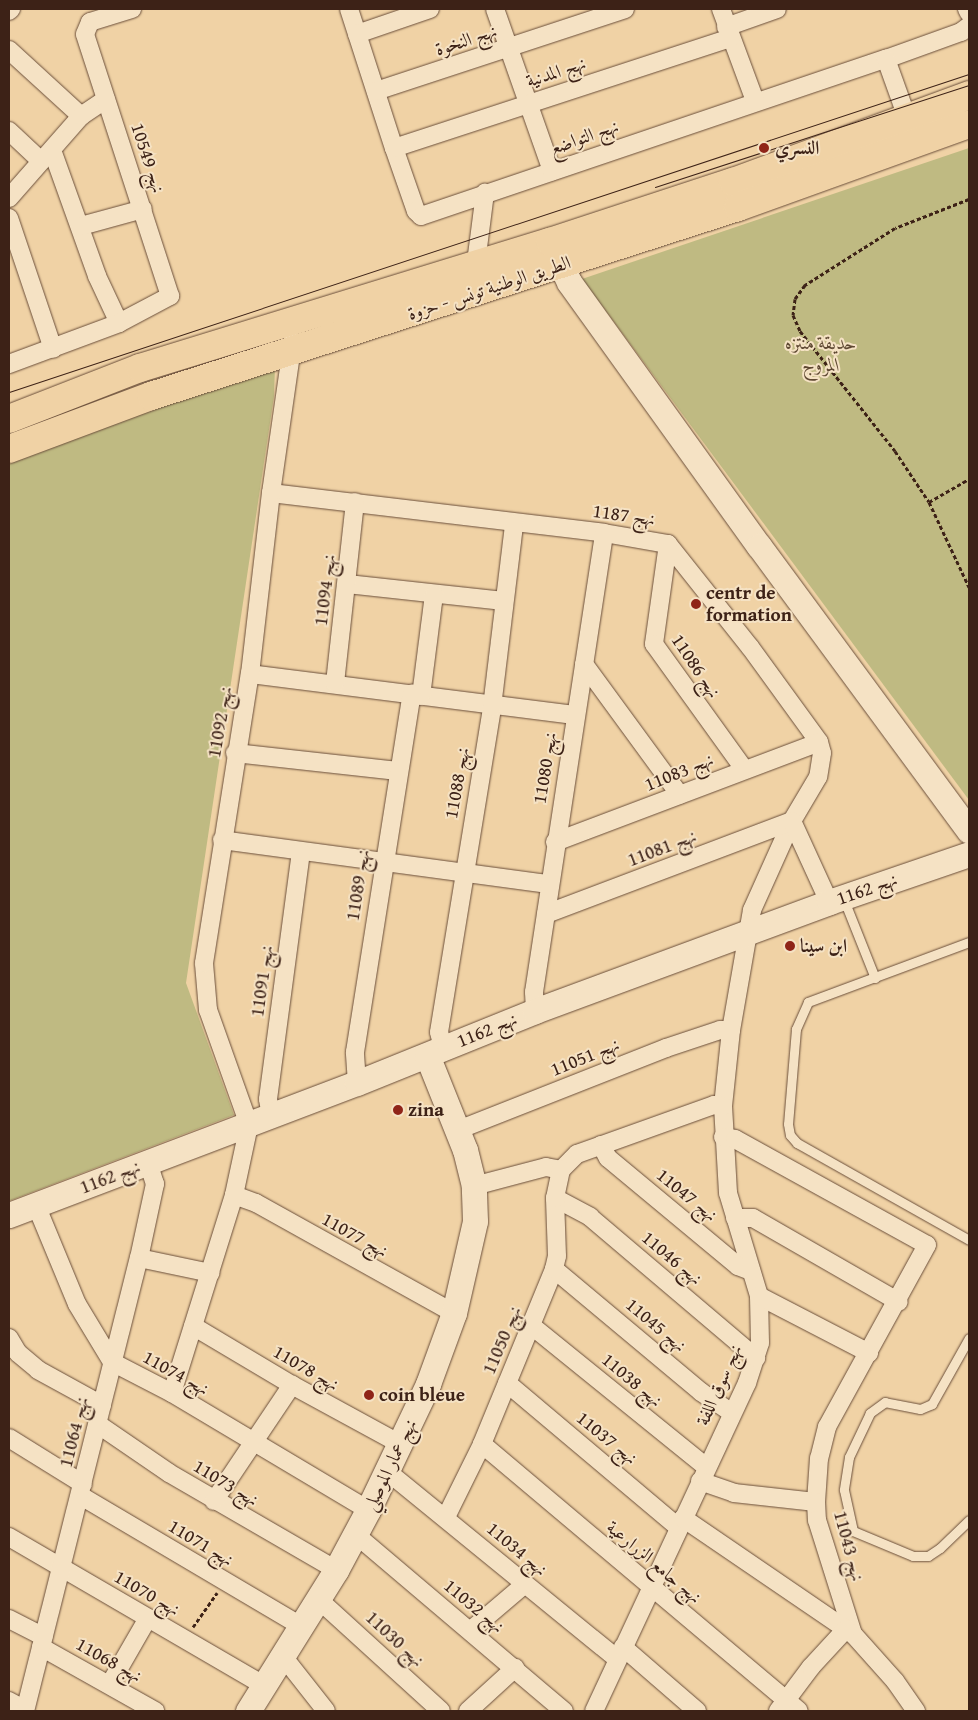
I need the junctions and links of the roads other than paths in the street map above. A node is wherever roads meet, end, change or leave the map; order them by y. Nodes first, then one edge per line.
1 (132, 9) edge
2 (349, 9) edge
3 (430, 9) edge
4 (495, 9) edge
5 (625, 9) edge
6 (721, 9) edge
7 (777, 9) edge
8 (967, 9) edge
9 (87, 22) edge
10 (969, 22) edge
11 (728, 32) junction
12 (357, 34) junction
13 (508, 49) junction
14 (9, 50) edge
15 (886, 59) junction
16 (376, 91) junction
17 (969, 95) edge
18 (106, 99) junction
19 (754, 102) junction
20 (527, 103) junction
21 (81, 116) junction
22 (907, 116) junction
23 (969, 124) edge
24 (9, 131) edge
25 (916, 143) junction
26 (394, 148) junction
27 (47, 155) junction
28 (552, 171) junction
29 (485, 193) junction
30 (9, 198) edge
31 (142, 209) junction
32 (9, 218) edge
33 (81, 226) junction
34 (555, 254) junction
35 (476, 263) junction
36 (295, 320) junction
37 (119, 323) junction
38 (53, 349) junction
39 (292, 350) junction
40 (9, 364) edge
41 (9, 419) edge
42 (9, 449) edge
43 (271, 493) junction
44 (355, 502) junction
45 (514, 524) junction
46 (604, 533) junction
47 (668, 544) junction
48 (347, 584) junction
49 (434, 595) junction
50 (504, 601) junction
51 (584, 664) junction
52 (250, 674) junction
53 (335, 683) junction
54 (416, 695) junction
55 (492, 707) junction
56 (574, 715) junction
57 (819, 742) junction
58 (236, 753) junction
59 (744, 769) junction
60 (398, 771) junction
61 (680, 794) junction
62 (792, 821) junction
63 (969, 830) edge
64 (222, 840) junction
65 (555, 842) junction
66 (301, 852) junction
67 (969, 854) edge
68 (383, 862) junction
69 (463, 871) junction
70 (549, 884) junction
71 (836, 899) junction
72 (546, 914) junction
73 (746, 935) junction
74 (969, 942) edge
75 (875, 978) junction
76 (536, 1011) junction
77 (731, 1030) junction
78 (435, 1052) junction
79 (357, 1083) junction
80 (723, 1106) junction
81 (260, 1120) junction
82 (458, 1130) junction
83 (723, 1137) junction
84 (601, 1145) junction
85 (148, 1162) junction
86 (561, 1170) junction
87 (474, 1186) junction
88 (234, 1195) junction
89 (555, 1198) junction
90 (36, 1206) junction
91 (9, 1215) edge
92 (735, 1218) junction
93 (969, 1240) edge
94 (139, 1258) junction
95 (554, 1269) junction
96 (752, 1271) junction
97 (210, 1273) junction
98 (760, 1296) junction
99 (898, 1302) junction
100 (454, 1313) junction
101 (193, 1326) junction
102 (532, 1326) junction
103 (9, 1338) edge
104 (969, 1338) edge
105 (869, 1352) junction
106 (756, 1358) junction
107 (112, 1362) junction
108 (507, 1383) junction
109 (292, 1385) junction
110 (172, 1393) junction
111 (102, 1405) junction
112 (731, 1412) junction
113 (99, 1425) junction
114 (9, 1438) edge
115 (254, 1442) junction
116 (400, 1444) junction
117 (482, 1444) junction
118 (388, 1472) junction
119 (702, 1474) junction
120 (82, 1490) junction
121 (214, 1501) junction
122 (816, 1502) junction
123 (368, 1510) junction
124 (446, 1517) junction
125 (969, 1520) edge
126 (680, 1522) junction
127 (355, 1534) junction
128 (9, 1537) edge
129 (59, 1567) junction
130 (336, 1570) junction
131 (525, 1584) junction
132 (651, 1584) junction
133 (318, 1599) junction
134 (148, 1618) junction
135 (9, 1619) edge
136 (301, 1626) junction
137 (471, 1630) junction
138 (850, 1632) junction
139 (43, 1642) junction
140 (620, 1653) junction
141 (282, 1655) junction
142 (515, 1668) junction
143 (110, 1684) junction
144 (263, 1685) junction
145 (9, 1701) edge
146 (600, 1708) edge
147 (788, 1708) edge
148 (25, 1711) edge
149 (155, 1711) edge
150 (248, 1711) edge
151 (326, 1711) edge
152 (441, 1711) edge
153 (468, 1711) edge
154 (564, 1711) edge
155 (697, 1711) edge
156 (916, 1711) edge

1 - 9 street
2 - 12 street, نهج التواضع
3 - 12 street
4 - 13 street
5 - 13 street, نهج النخوة
6 - 11 street
7 - 11 street, نهج المدنية
8 - 10 street
9 - 18 street, نهج 10549
10 - 15 street, نهج التواضع
11 - 19 street
11 - 20 street, نهج المدنية
12 - 16 street, نهج التواضع
13 - 16 street, نهج النخوة
13 - 20 street
14 - 21 street
15 - 19 street, نهج التواضع
15 - 22 street
16 - 26 street, نهج التواضع
17 - 22 highway, الطريق الوطنية تونس - حزوة
18 - 21 street
18 - 31 street, نهج 10549
19 - 28 street, نهج التواضع
20 - 26 street, نهج المدنية
20 - 28 street
21 - 27 street
22 - 25 street
22 - 34 highway, الطريق الوطنية تونس - حزوة
23 - 25 highway, الطريق الوطنية تونس - حزوة
24 - 27 street
25 - 34 highway, الطريق الوطنية تونس - حزوة
26 - 29 street, نهج التواضع
27 - 30 street
27 - 33 street
28 - 29 street, نهج التواضع
29 - 35 street
31 - 33 street
31 - 37 street, نهج 10549
32 - 38 street
33 - 37 street
34 - 35 highway, الطريق الوطنية تونس - حزوة
34 - 39 highway, الطريق الوطنية تونس - حزوة
34 - 63 street
35 - 36 highway, الطريق الوطنية تونس - حزوة
36 - 39 street, نهج 11092
36 - 41 highway, الطريق الوطنية تونس - حزوة
37 - 38 street
38 - 40 street
39 - 42 highway, الطريق الوطنية تونس - حزوة
39 - 43 street, نهج 11092
43 - 44 street, نهج 1187
43 - 52 street, نهج 11092
44 - 45 street, نهج 1187
44 - 48 street, نهج 11094
45 - 46 street, نهج 1187
45 - 50 street, نهج 11088
46 - 47 street, نهج 1187
46 - 51 street, نهج 11080
47 - 57 street, نهج 1187
47 - 59 street, نهج 11086
48 - 49 street
48 - 53 street, نهج 11094
49 - 50 street
49 - 54 street, نهج 11089
50 - 55 street, نهج 11088
51 - 56 street, نهج 11080
51 - 61 street
52 - 53 street
52 - 58 street, نهج 11092
53 - 54 street
54 - 55 street
54 - 60 street, نهج 11089
55 - 56 street
55 - 69 street, نهج 11088
56 - 65 street, نهج 11080
57 - 59 street, نهج 11083
57 - 62 street, نهج 1187
58 - 60 street
58 - 64 street, نهج 11092
59 - 61 street, نهج 11083
60 - 68 street, نهج 11089
61 - 65 street, نهج 11083
62 - 71 street
62 - 72 street, نهج 11081
62 - 73 street, نهج 1187
64 - 66 street
64 - 81 street, نهج 11092
65 - 70 street, نهج 11080
66 - 68 street
66 - 81 street, نهج 11091
67 - 71 street, نهج 1162
68 - 69 street
68 - 79 street, نهج 11089
69 - 70 street
69 - 78 street, نهج 11088
70 - 72 street, نهج 11080
71 - 73 street, نهج 1162
71 - 75 lane
72 - 76 street, نهج 11080
73 - 76 street, نهج 1162
73 - 77 street, نهج سوق اللفة
74 - 75 lane
75 - 93 lane
76 - 78 street, نهج 1162
77 - 80 street, نهج سوق اللفة
77 - 82 street, نهج 11051
78 - 79 street, نهج 1162
78 - 82 street, نهج عمار الموصلي
79 - 81 street, نهج 1162
80 - 83 street, نهج سوق اللفة
80 - 84 street
81 - 85 street, نهج 1162
81 - 88 street
82 - 87 street, نهج عمار الموصلي
83 - 92 street, نهج سوق اللفة
83 - 99 street, نهج 11043
84 - 86 street
84 - 96 street, نهج 11047
85 - 90 street, نهج 1162
85 - 94 street, نهج 11064
86 - 87 street
86 - 89 street, نهج 11050
87 - 100 street, نهج عمار الموصلي
88 - 97 street
88 - 100 street, نهج 11077
89 - 95 street, نهج 11050
89 - 106 street, نهج 11046
90 - 91 street, نهج 1162
90 - 107 street, نهج 11074
92 - 96 street, نهج سوق اللفة
92 - 99 street
94 - 97 street
94 - 107 street, نهج 11064
95 - 102 street, نهج 11050
95 - 112 street, نهج 11045
96 - 98 street, نهج سوق اللفة
97 - 101 street
98 - 105 street
98 - 106 street, نهج سوق اللفة
99 - 105 street, نهج 11043
100 - 116 street, نهج عمار الموصلي
101 - 109 street, نهج 11078
101 - 110 street
102 - 108 street, نهج 11050
102 - 119 street, نهج 11038
103 - 111 street
104 - 125 lane
105 - 122 street, نهج 11043
106 - 112 street, نهج سوق اللفة
107 - 110 street, نهج 11074
107 - 111 street, نهج 11064
108 - 117 street, نهج 11050
108 - 126 street, نهج 11037
109 - 115 street
109 - 116 street, نهج 11078
110 - 115 street, نهج 11074
111 - 113 street, نهج 11064
112 - 119 street, نهج سوق اللفة
113 - 120 street, نهج 11064
113 - 121 street, نهج 11073
114 - 120 street, نهج 11071
115 - 121 street
115 - 123 street, نهج 11074
116 - 118 street, نهج عمار الموصلي
117 - 124 street, نهج 11050
117 - 132 street, نهج جامع الزرارعية
118 - 123 street, نهج عمار الموصلي
118 - 124 street, نهج 11034
119 - 122 street
119 - 126 street, نهج سوق اللفة
120 - 129 street, نهج 11064
120 - 136 street, نهج 11071
121 - 130 street, نهج 11073
122 - 138 street, نهج 11043
123 - 127 street, نهج عمار الموصلي
124 - 131 street, نهج 11034
126 - 132 street, نهج سوق اللفة
126 - 138 street, نهج 11037
127 - 130 street, نهج عمار الموصلي
127 - 137 street, نهج 11032
128 - 129 street, نهج 11070
129 - 134 street, نهج 11070
129 - 139 street, نهج 11064
130 - 133 street, نهج عمار الموصلي
131 - 137 street
131 - 140 street, نهج 11034
132 - 140 street, نهج سوق اللفة
132 - 147 street, نهج جامع الزرارعية
133 - 136 street, نهج عمار الموصلي
133 - 152 street, نهج 11030
134 - 143 street
134 - 144 street, نهج 11070
135 - 139 street, نهج 11068
136 - 141 street, نهج عمار الموصلي
137 - 142 street, نهج 11032
138 - 147 street
138 - 156 street, نهج 11043
139 - 143 street, نهج 11068
139 - 148 street, نهج 11064
140 - 146 street, نهج سوق اللفة
140 - 155 street, نهج 11034
141 - 144 street, نهج عمار الموصلي
141 - 151 street
142 - 153 street
142 - 154 street, نهج 11032
143 - 149 street, نهج 11068
144 - 150 street, نهج عمار الموصلي
145 - 148 street

